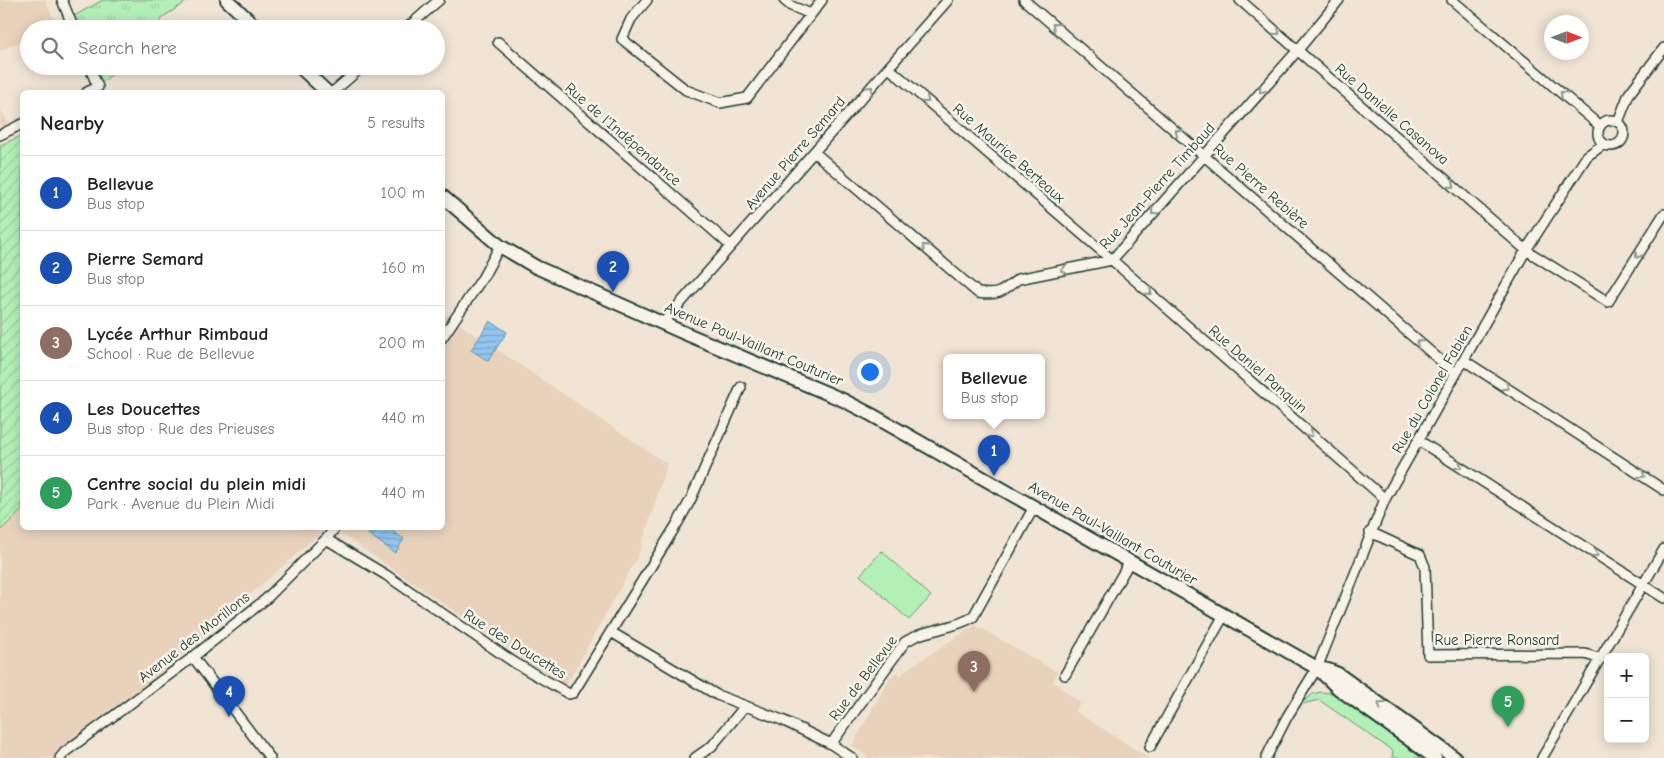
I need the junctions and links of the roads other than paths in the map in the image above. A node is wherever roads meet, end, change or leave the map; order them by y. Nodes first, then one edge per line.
1 (62, 0) edge
2 (227, 0) edge
3 (439, 0) edge
4 (647, 0) edge
5 (784, 0) edge
6 (822, 0) edge
7 (948, 0) edge
8 (1024, 0) edge
9 (1240, 0) edge
10 (1339, 0) edge
11 (1452, 0) edge
12 (812, 14) junction
13 (70, 20) edge
14 (248, 20) edge
15 (416, 20) edge
16 (498, 42) dead end
17 (1664, 48) edge
18 (1298, 50) junction
19 (1660, 63) edge
20 (889, 68) junction
21 (93, 75) edge
22 (309, 75) edge
23 (353, 75) edge
24 (91, 90) edge
25 (325, 90) edge
26 (335, 90) edge
27 (1618, 122) junction
28 (20, 125) edge
29 (1600, 126) junction
30 (0, 135) edge
31 (1604, 144) junction
32 (814, 152) junction
33 (1204, 155) junction
34 (445, 199) edge
35 (1664, 214) edge
36 (500, 246) junction
37 (731, 246) junction
38 (1526, 250) junction
39 (1112, 260) junction
40 (663, 323) junction
41 (445, 334) edge
42 (1465, 361) junction
43 (1456, 374) junction
44 (741, 386) dead end
45 (1418, 440) junction
46 (1664, 490) edge
47 (1385, 499) junction
48 (1034, 507) junction
49 (333, 530) edge
50 (1370, 532) junction
51 (326, 539) junction
52 (1664, 549) edge
53 (1130, 561) junction
54 (1642, 585) junction
55 (1664, 598) edge
56 (1224, 615) junction
57 (611, 632) junction
58 (193, 657) junction
59 (1601, 659) junction
60 (1317, 668) junction
61 (1065, 675) dead end
62 (746, 706) junction
63 (831, 744) junction
64 (1150, 746) dead end
65 (1546, 757) edge
66 (60, 758) edge
67 (270, 758) edge
68 (695, 758) edge
69 (852, 758) edge
70 (1266, 758) edge
71 (1435, 758) edge
72 (1455, 758) edge

1 - 13 street
2 - 14 street
3 - 15 street
4 - 12 street
5 - 12 street
6 - 12 street
7 - 20 street, Avenue Pierre Semard
33 -> 8 street, Rue Pierre Rebière
9 -> 18 street, Rue Danielle Casanova
10 - 18 street, Rue Jean-Pierre Timbaud
29 -> 11 street
16 - 37 street, Rue de l'Indépendance
17 - 19 street, Rue du Colonel Fabien
18 -> 33 street, Rue Jean-Pierre Timbaud
18 -> 38 street, Rue Danielle Casanova
19 - 27 street, Rue du Colonel Fabien
32 -> 20 street, Avenue Pierre Semard
20 -> 39 street, Rue Maurice Berteaux
21 - 24 street
22 - 25 street
23 - 26 street
27 - 29 street
27 - 31 street, Rue du Colonel Fabien
28 - 30 street
29 - 31 street
31 - 38 street, Rue du Colonel Fabien
32 - 37 street, Avenue Pierre Semard
39 -> 32 street, Rue Jean-Pierre Timbaud
33 -> 39 street, Rue Jean-Pierre Timbaud
43 -> 33 street, Rue Pierre Rebière
34 - 36 street, Avenue Paul-Vaillant Couturier
35 -> 38 street, Rue Danielle Casanova
36 - 40 street, Avenue Paul-Vaillant Couturier
36 - 41 street
37 - 40 street, Avenue Pierre Semard
38 - 42 street, Rue du Colonel Fabien
39 -> 47 street, Rue Daniel Panquin
40 - 48 street, Avenue Paul-Vaillant Couturier
42 - 43 street, Rue du Colonel Fabien
42 -> 46 street
43 - 45 street, Rue du Colonel Fabien
44 - 57 street
45 - 47 street, Rue du Colonel Fabien
45 -> 54 street
47 - 50 street, Rue du Colonel Fabien
48 - 53 street, Avenue Paul-Vaillant Couturier
48 - 63 street, Rue de Bellevue
49 - 51 street, Avenue des Morillons
50 - 59 street, Rue Pierre Ronsard
50 - 60 street, Rue du Colonel Fabien
51 - 57 street, Rue des Doucettes
51 - 58 street, Avenue des Morillons
52 - 54 street
53 - 56 street, Avenue Paul-Vaillant Couturier
53 - 61 street
54 - 55 street
54 - 59 street
56 - 60 street, Avenue Paul-Vaillant Couturier
56 - 64 street
57 - 62 street
58 - 66 street, Avenue des Morillons
58 - 67 street
59 - 65 street
60 - 70 street, Rue du Colonel Fabien
60 - 71 street
72 -> 60 street
62 - 63 street
62 - 68 street
63 - 69 street

